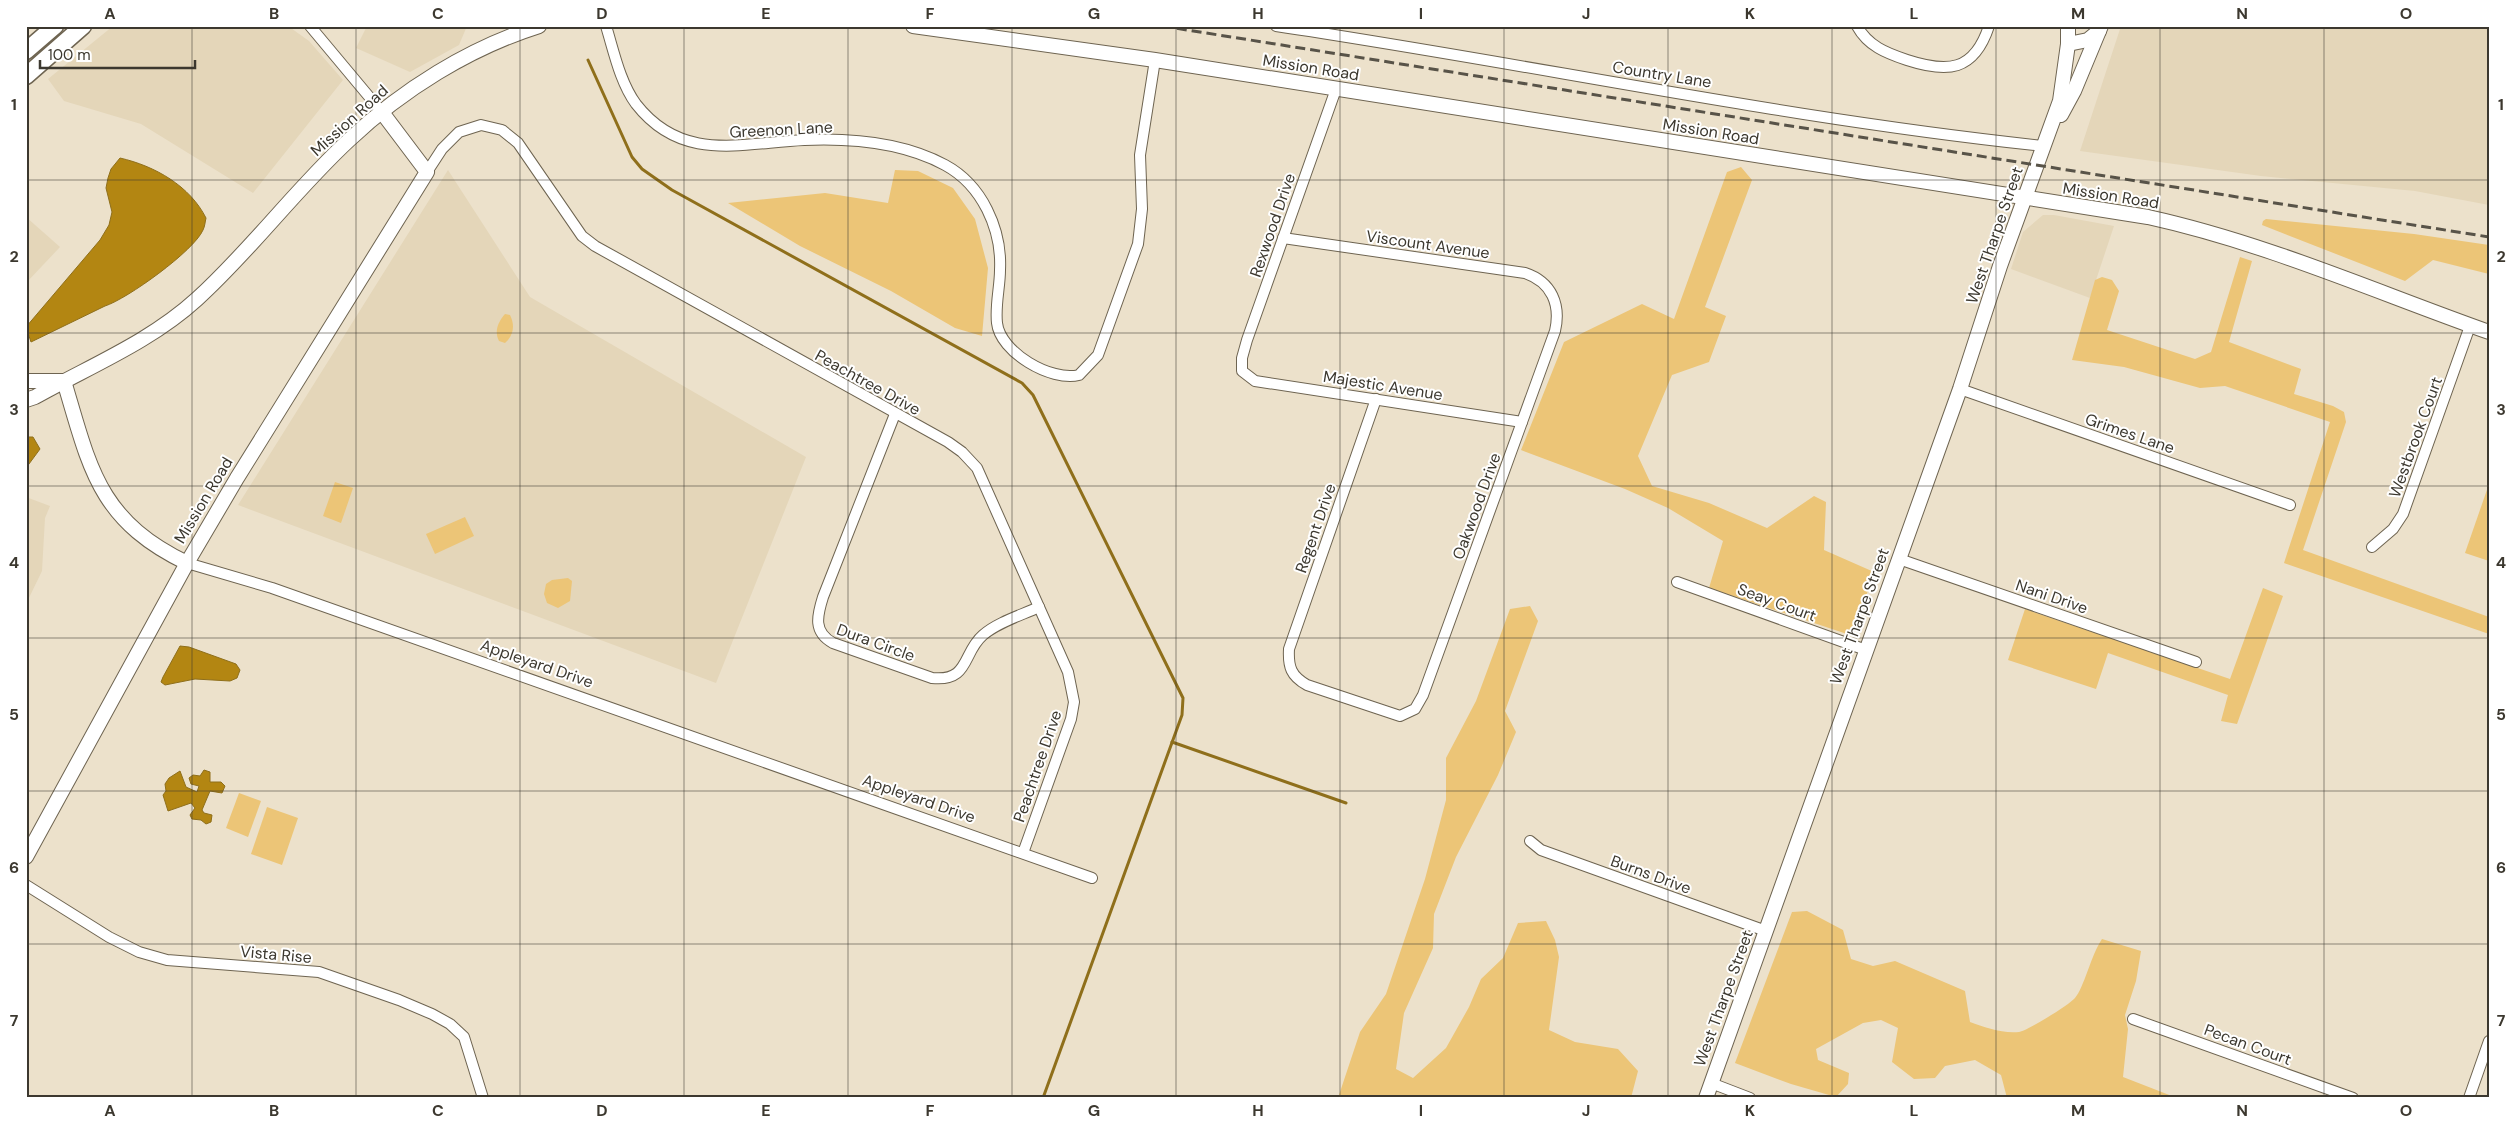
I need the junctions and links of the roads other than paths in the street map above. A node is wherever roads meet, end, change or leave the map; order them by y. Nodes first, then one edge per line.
1 (55, 26) edge
2 (84, 26) edge
3 (310, 26) edge
4 (539, 26) edge
5 (606, 26) edge
6 (913, 26) edge
7 (1276, 26) edge
8 (1857, 26) edge
9 (1990, 26) edge
10 (2068, 26) edge
11 (2100, 29) edge
12 (2068, 44) junction
13 (26, 51) edge
14 (1155, 60) junction
15 (26, 76) edge
16 (1336, 89) junction
17 (381, 112) junction
18 (2044, 146) junction
19 (427, 172) junction
20 (2025, 199) junction
21 (1283, 238) junction
22 (1555, 302) joint
23 (2470, 326) junction
24 (2489, 332) edge
25 (1242, 371) joint
26 (26, 381) edge
27 (64, 381) junction
28 (1960, 390) junction
29 (1376, 399) junction
30 (26, 400) edge
31 (895, 414) junction
32 (1522, 422) junction
33 (2290, 505) dead end
34 (2372, 547) dead end
35 (1899, 558) junction
36 (187, 563) junction
37 (1677, 582) dead end
38 (1039, 607) junction
39 (1866, 650) junction
40 (2196, 662) dead end
41 (1407, 714) joint
42 (1530, 840) dead end
43 (1023, 853) junction
44 (26, 856) edge
45 (1092, 878) dead end
46 (26, 885) edge
47 (1766, 930) junction
48 (2133, 1019) dead end
49 (2489, 1041) edge
50 (1711, 1083) junction
51 (483, 1098) edge
52 (1706, 1098) edge
53 (1750, 1098) edge
54 (2353, 1098) edge
55 (2469, 1098) edge

1 - 13 main road
2 - 15 main road
3 - 17 street
4 - 17 main road, Mission Road
5 - 14 street, Greenon Lane
6 - 14 main road, Mission Road
7 - 18 street, Country Lane
8 - 9 street
10 - 12 main road
11 - 12 main road
11 - 18 main road
12 - 18 main road
14 - 16 main road, Mission Road
16 - 20 main road, Mission Road
16 - 21 street, Rexwood Drive
17 - 19 main road
17 - 27 main road, Mission Road
18 - 20 main road, West Tharpe Street
19 - 31 street, Peachtree Drive
19 - 36 main road, Mission Road
20 - 23 main road, Mission Road
20 - 28 main road, West Tharpe Street
21 - 22 street, Viscount Avenue
21 - 25 street, Rexwood Drive
22 - 32 street, Oakwood Drive
23 - 24 main road, Mission Road
23 - 34 street, Westbrook Court
25 - 29 street, Majestic Avenue
26 - 27 main road
27 - 30 main road
27 - 36 main road, Appleyard Drive
28 - 33 street, Grimes Lane
28 - 35 main road, West Tharpe Street
29 - 32 street, Majestic Avenue
29 - 41 street, Regent Drive
31 - 38 street, Peachtree Drive
31 - 38 street, Dura Circle
32 - 41 street, Oakwood Drive
35 - 39 main road, West Tharpe Street
35 - 40 street, Nani Drive
36 - 43 street, Appleyard Drive
36 - 44 main road, Mission Road
37 - 39 street, Seay Court
38 - 43 street, Peachtree Drive
39 - 47 main road, West Tharpe Street
42 - 47 street, Burns Drive
43 - 45 street, Appleyard Drive
46 - 51 street, Vista Rise
47 - 50 main road, West Tharpe Street
48 - 54 street, Pecan Court
49 - 55 street
50 - 52 main road, West Tharpe Street
50 - 53 street

